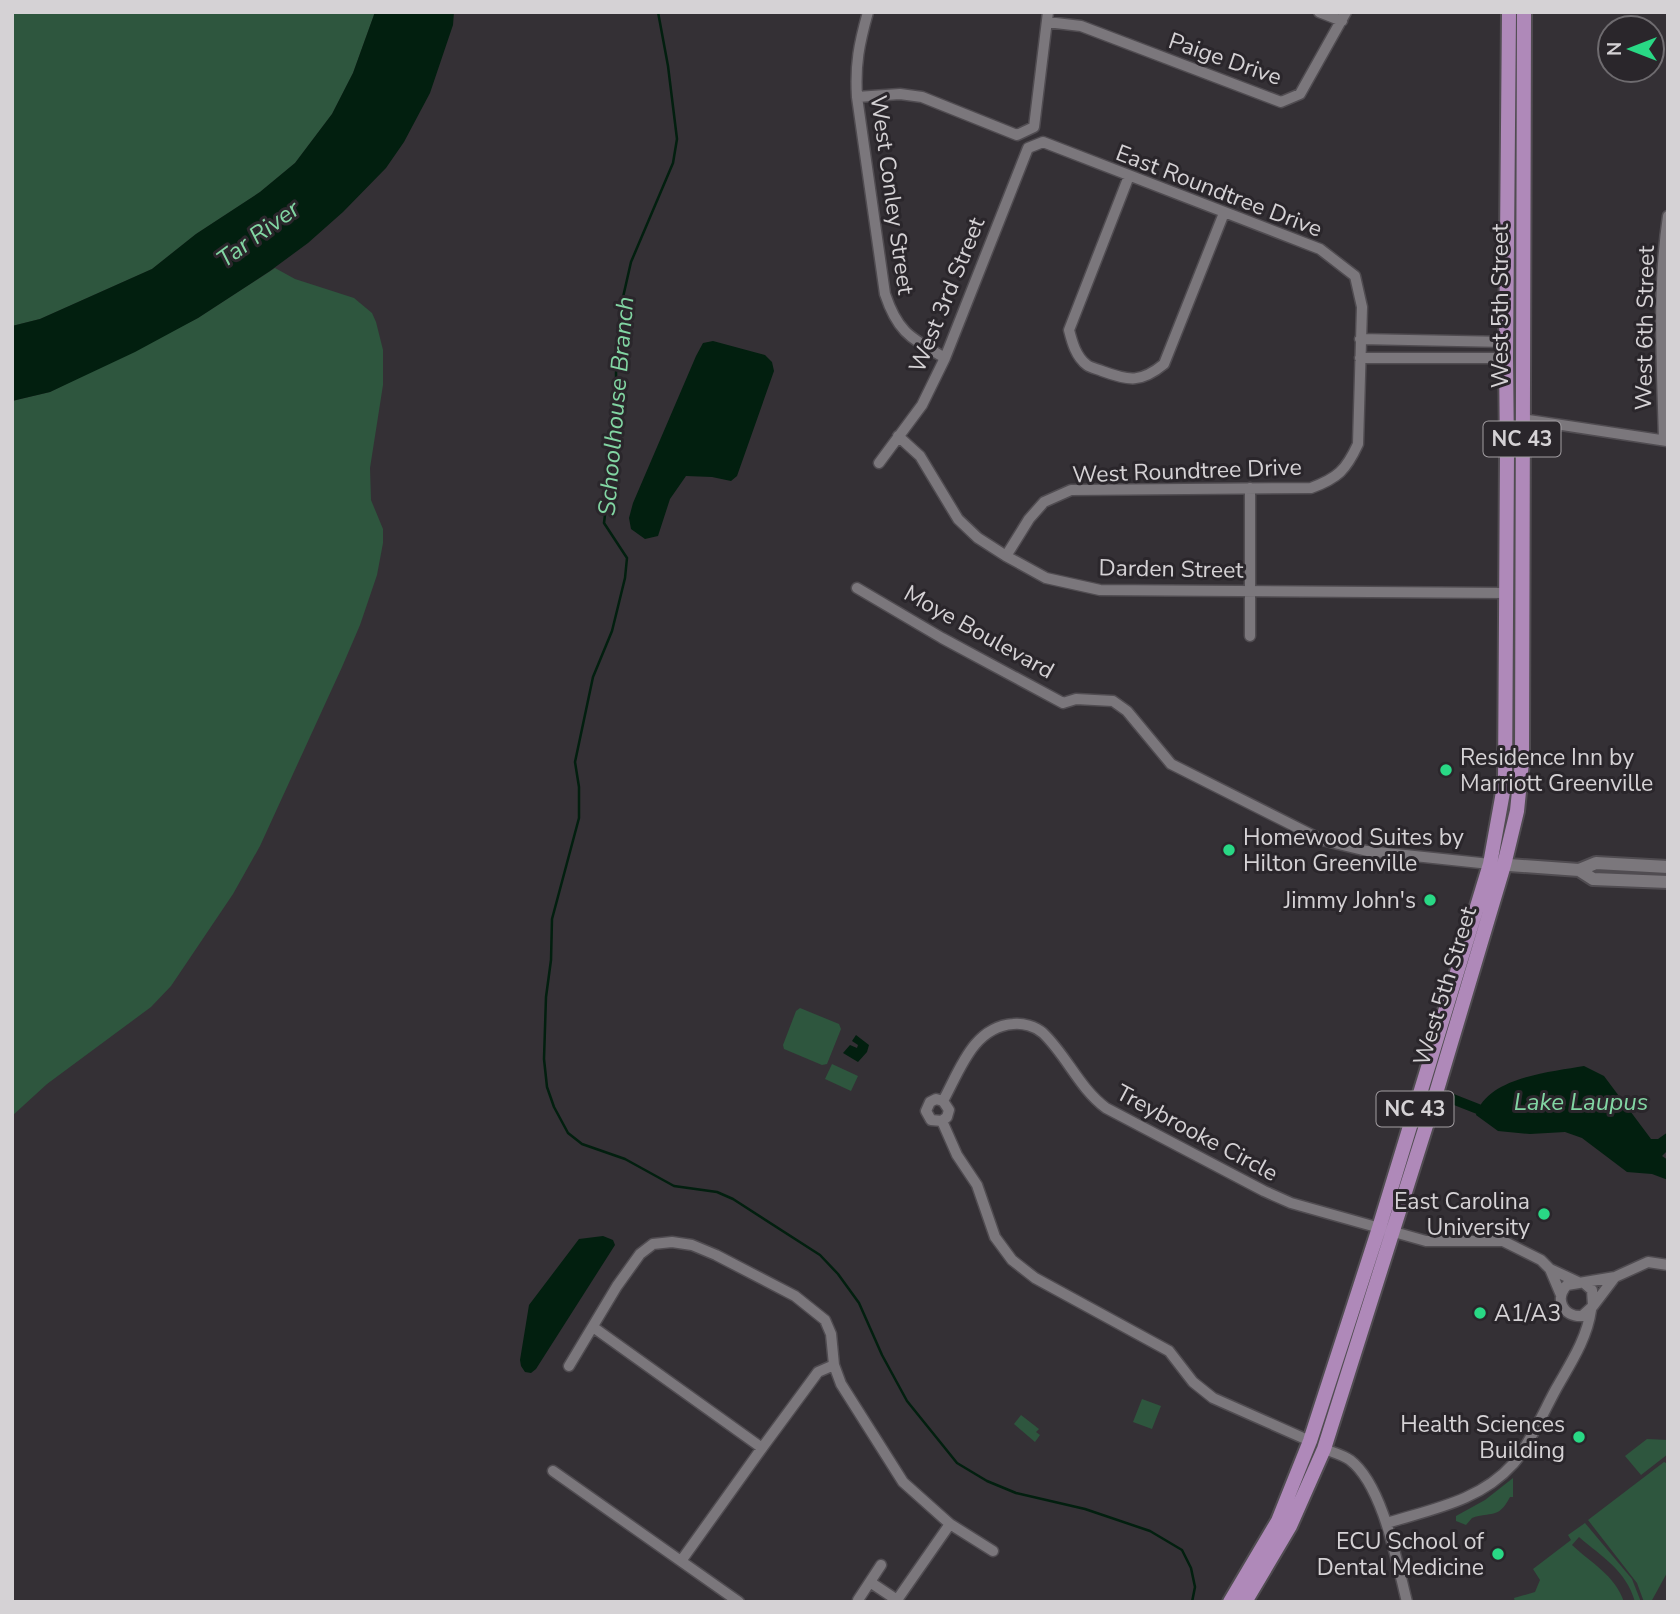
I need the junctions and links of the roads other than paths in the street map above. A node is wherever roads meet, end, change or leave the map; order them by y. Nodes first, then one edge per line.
1 (868, 12) edge
2 (1319, 12) edge
3 (1509, 12) edge
4 (1524, 12) edge
5 (1047, 17) edge
6 (1344, 17) edge
7 (857, 96) junction
8 (1043, 142) joint
9 (1129, 176) junction
10 (1224, 213) junction
11 (1668, 216) edge
12 (1360, 340) junction
13 (1506, 342) junction
14 (945, 358) junction
15 (1360, 358) junction
16 (1506, 358) junction
17 (1522, 419) junction
18 (898, 436) junction
19 (1666, 441) edge
20 (1507, 453) junction
21 (879, 463) dead end
22 (1523, 470) junction
23 (1250, 488) junction
24 (1006, 556) junction
25 (1521, 577) junction
26 (857, 588) dead end
27 (1250, 590) junction
28 (1505, 593) junction
29 (1250, 636) dead end
30 (1497, 864) junction
31 (1668, 867) edge
32 (1578, 870) junction
33 (1668, 882) edge
34 (943, 1101) junction
35 (942, 1121) junction
36 (1379, 1228) junction
37 (1393, 1232) junction
38 (1668, 1265) edge
39 (1550, 1269) junction
40 (1615, 1277) junction
41 (1581, 1283) junction
42 (1561, 1295) junction
43 (1592, 1308) junction
44 (1571, 1315) junction
45 (593, 1327) junction
46 (1581, 1343) junction
47 (834, 1365) junction
48 (569, 1366) dead end
49 (1310, 1441) junction
50 (762, 1448) junction
51 (1324, 1449) junction
52 (553, 1471) dead end
53 (1387, 1523) junction
54 (950, 1524) junction
55 (993, 1551) dead end
56 (681, 1561) junction
57 (881, 1565) dead end
58 (870, 1582) junction
59 (858, 1600) dead end
60 (897, 1601) edge
61 (739, 1602) edge
62 (1230, 1602) edge
63 (1245, 1602) edge
64 (1407, 1602) edge

1 - 7 street, West Conley Street
2 - 6 street
3 - 13 main road, West 5th Street / NC 43
4 - 17 main road, West 5th Street / NC 43
5 - 6 street, Paige Drive
5 - 7 street
7 - 14 street, West Conley Street
8 - 9 street, East Roundtree Drive
8 - 14 street, West 3rd Street
9 - 10 street, East Roundtree Drive
9 - 10 street
10 - 12 street, East Roundtree Drive
11 - 19 street, West 6th Street
12 - 13 street
12 - 15 street, West Roundtree Drive
13 - 16 main road, West 5th Street / NC 43
13 - 22 main road
14 - 18 street, West 3rd Street
15 - 16 street
15 - 23 street, West Roundtree Drive
16 - 20 main road, West 5th Street / NC 43
17 - 19 street
17 - 22 main road, West 5th Street / NC 43
18 - 21 street, West 3rd Street
18 - 24 street, Darden Street
20 - 25 main road
20 - 28 main road, West 5th Street / NC 43
22 - 25 main road, West 5th Street / NC 43
23 - 24 street, West Roundtree Drive
23 - 27 street
24 - 27 street, Darden Street
25 - 30 main road, West 5th Street / NC 43
26 - 30 street, Moye Boulevard
27 - 28 street, Darden Street
27 - 29 street
28 - 30 main road, West 5th Street / NC 43
30 - 32 street, Moye Boulevard
30 - 36 main road, West 5th Street / NC 43
30 - 37 main road, West 5th Street / NC 43
31 - 32 street, Moye Boulevard
32 - 33 street, Moye Boulevard
34 - 35 street, Treybrooke Circle
34 - 35 street, Treybrooke Circle
34 - 36 street, Treybrooke Circle
35 - 49 street, Treybrooke Circle
36 - 37 street, Treybrooke Circle
36 - 49 main road, West 5th Street / NC 43
37 - 39 street, Treybrooke Circle
37 - 51 main road, West 5th Street / NC 43
38 - 40 street
39 - 41 street, Treybrooke Circle
39 - 42 street
40 - 41 street
40 - 43 street
41 - 42 street
41 - 43 street
42 - 44 street
43 - 44 street
43 - 46 street
44 - 46 street
45 - 47 street
45 - 48 street
45 - 50 street
46 - 53 street
47 - 50 street
47 - 54 street
49 - 62 main road, West 5th Street / NC 43
50 - 56 street
51 - 53 street
51 - 63 main road, West 5th Street / NC 43
52 - 56 street
53 - 64 street
54 - 55 street
54 - 60 street
56 - 61 street
57 - 58 street
58 - 59 street
58 - 60 street

